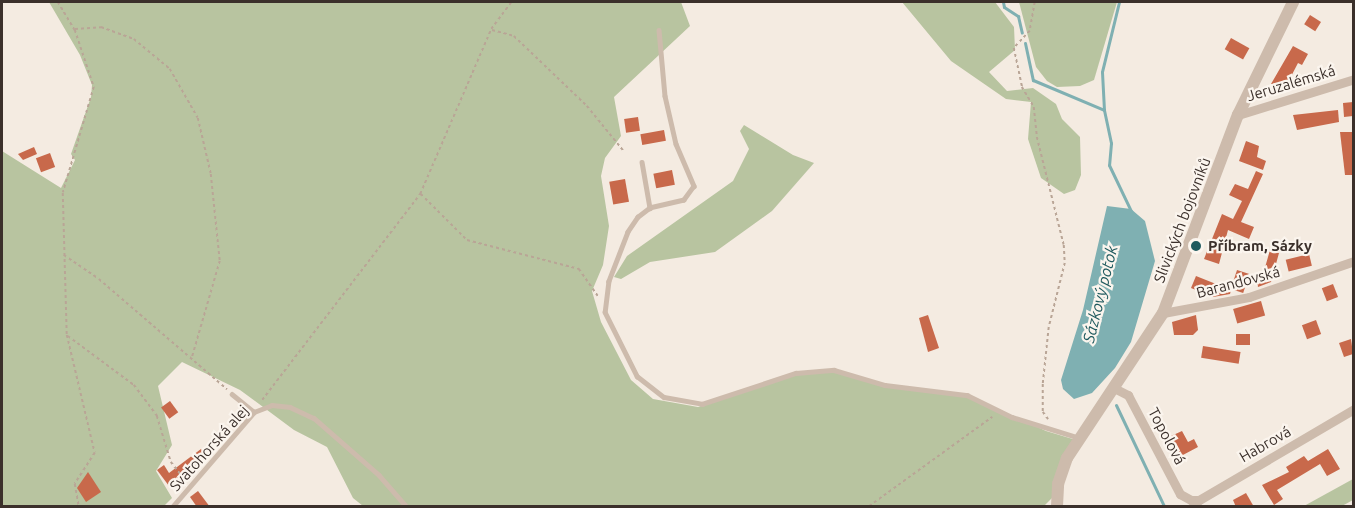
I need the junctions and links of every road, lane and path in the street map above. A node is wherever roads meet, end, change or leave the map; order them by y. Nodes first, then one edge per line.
1 (58, 2) edge
2 (511, 2) edge
3 (1035, 2) edge
4 (1293, 2) edge
5 (491, 29) junction
6 (75, 30) junction
7 (659, 30) dead end
8 (1353, 79) edge
9 (1238, 115) junction
10 (623, 150) dead end
11 (642, 162) dead end
12 (420, 194) junction
13 (651, 208) junction
14 (63, 254) junction
15 (1353, 261) edge
16 (599, 297) dead end
17 (1163, 313) junction
18 (67, 336) junction
19 (192, 358) junction
20 (1114, 388) junction
21 (232, 394) joint
22 (1353, 409) edge
23 (254, 412) junction
24 (999, 412) junction
25 (1057, 432) junction
26 (1080, 438) junction
27 (190, 487) junction
28 (1191, 500) joint
29 (79, 507) edge
30 (172, 507) edge
31 (406, 507) edge
32 (869, 507) edge
33 (1057, 507) edge

1 - 6 path
2 - 5 path
3 - 25 path
4 - 9 street, Slivických bojovníků
5 - 10 path
5 - 12 path
6 - 14 path
6 - 19 path
7 - 13 lane
8 - 9 street, Jeruzalémská
9 - 17 street, Slivických bojovníků
11 - 13 lane
12 - 16 path
12 - 23 path
13 - 24 lane
14 - 18 path
14 - 19 path
15 - 17 street, Barandovská
17 - 20 street, Slivických bojovníků
18 - 27 path
18 - 29 path
19 - 21 path
20 - 26 street, Slivických bojovníků
20 - 28 street, Topolová
21 - 23 lane
22 - 28 street, Habrová
23 - 27 lane, Svatohorská alej
23 - 31 lane, Svatohorská alej
24 - 25 lane
24 - 32 path
25 - 26 lane
26 - 33 street, Slivických bojovníků
27 - 30 lane, Svatohorská alej

